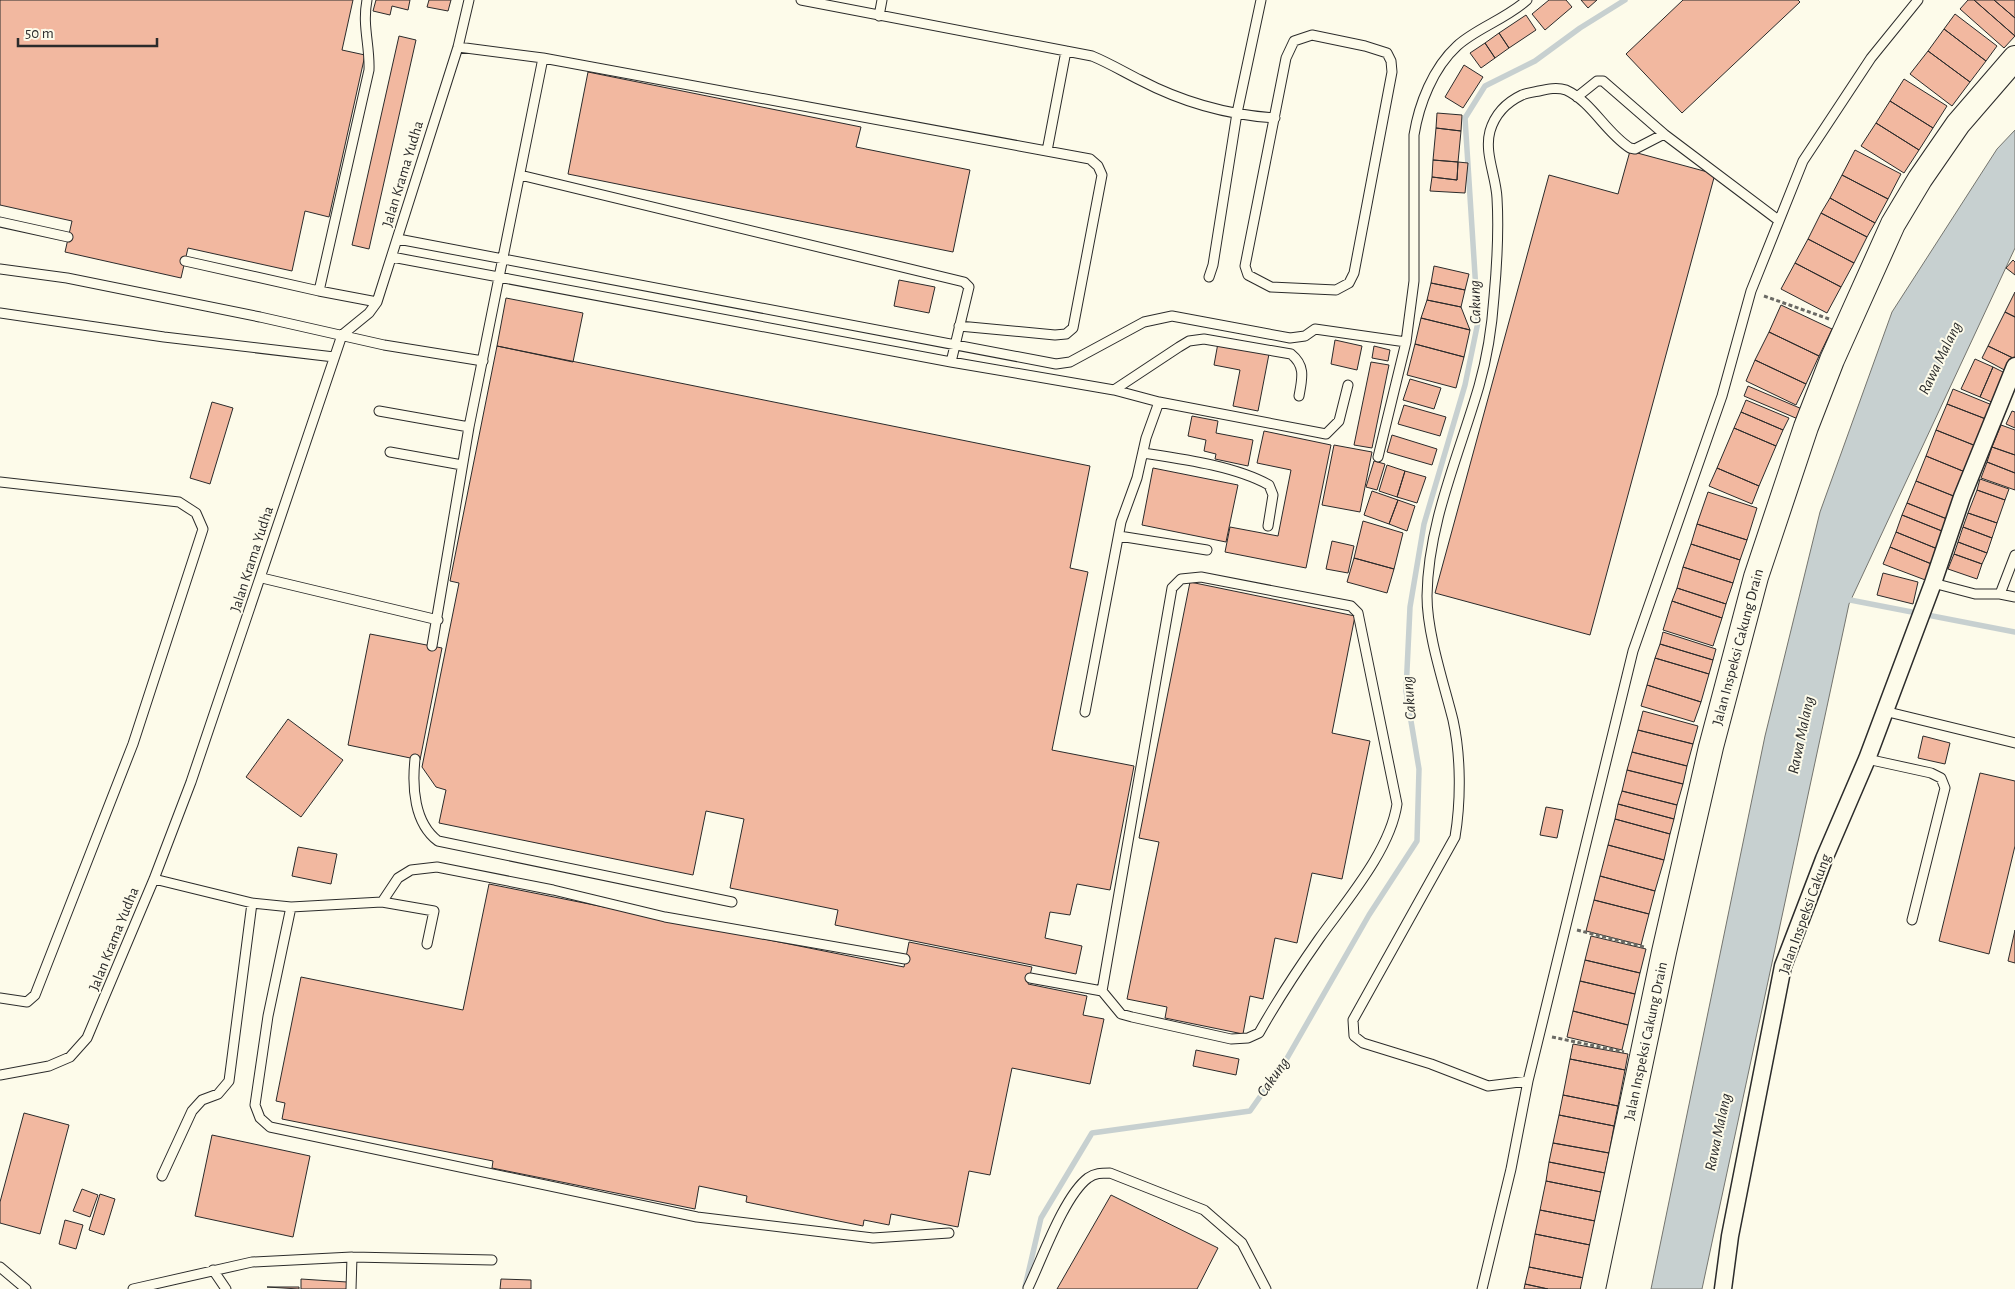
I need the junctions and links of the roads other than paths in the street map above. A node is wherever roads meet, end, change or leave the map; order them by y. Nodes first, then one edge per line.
1 (367, 0) edge
2 (469, 0) edge
3 (801, 0) edge
4 (882, 0) edge
5 (1261, 0) edge
6 (1527, 0) edge
7 (1918, 0) edge
8 (879, 16) junction
9 (458, 47) junction
10 (1066, 51) junction
11 (543, 58) junction
12 (2015, 58) edge
13 (1577, 97) junction
14 (1237, 113) junction
15 (1275, 118) junction
16 (1664, 134) junction
17 (1047, 151) junction
18 (520, 175) junction
19 (1778, 220) junction
20 (0, 222) edge
21 (68, 236) dead end
22 (398, 239) junction
23 (392, 257) junction
24 (503, 257) junction
25 (185, 261) dead end
26 (0, 269) edge
27 (498, 275) junction
28 (1209, 277) dead end
29 (319, 292) junction
30 (378, 302) junction
31 (0, 313) edge
32 (959, 326) junction
33 (342, 336) junction
34 (1406, 342) junction
35 (955, 344) junction
36 (334, 357) junction
37 (483, 361) junction
38 (952, 362) junction
39 (2015, 366) edge
40 (1348, 385) dead end
41 (1114, 390) junction
42 (1299, 396) dead end
43 (1159, 402) junction
44 (379, 411) dead end
45 (469, 427) junction
46 (390, 452) dead end
47 (1143, 454) junction
48 (1378, 457) dead end
49 (462, 465) junction
50 (0, 482) edge
51 (1268, 526) dead end
52 (1119, 536) junction
53 (1207, 550) dead end
54 (2015, 555) edge
55 (262, 578) junction
56 (1933, 583) junction
57 (2000, 594) junction
58 (2015, 597) edge
59 (438, 620) junction
60 (432, 646) dead end
61 (1884, 711) junction
62 (1086, 712) dead end
63 (2015, 743) edge
64 (415, 759) dead end
65 (1867, 759) junction
66 (154, 880) junction
67 (382, 902) junction
68 (732, 902) dead end
69 (252, 903) junction
70 (291, 907) junction
71 (1912, 920) dead end
72 (427, 944) dead end
73 (906, 959) dead end
74 (1030, 978) dead end
75 (1102, 991) junction
76 (0, 998) edge
77 (0, 1075) edge
78 (1528, 1081) junction
79 (162, 1176) dead end
80 (949, 1232) dead end
81 (352, 1257) junction
82 (492, 1260) dead end
83 (0, 1267) edge
84 (213, 1270) junction
85 (1028, 1288) dead end
86 (26, 1289) edge
87 (132, 1289) edge
88 (226, 1289) edge
89 (351, 1289) edge
90 (1266, 1289) edge
91 (1482, 1289) edge
92 (1592, 1289) edge
93 (1723, 1289) edge

1 - 29 lane
2 - 9 lane, Jalan Krama Yudha
3 - 8 lane
4 - 8 lane
5 - 14 lane
6 - 34 lane
7 - 19 lane
8 - 10 lane
9 - 11 lane
9 - 22 lane, Jalan Krama Yudha
10 - 14 lane
10 - 17 lane
11 - 17 lane
11 - 18 lane
12 - 92 street, Jalan Inspeksi Cakung Drain
13 - 16 lane
13 - 16 lane
13 - 78 lane
14 - 15 lane
14 - 28 lane
15 - 15 lane
16 - 19 lane
17 - 32 lane
18 - 24 lane
18 - 32 lane
19 - 78 lane
20 - 21 lane
22 - 23 lane, Jalan Krama Yudha
22 - 24 lane
23 - 27 lane
23 - 30 lane, Jalan Krama Yudha
24 - 27 lane
24 - 35 lane
25 - 29 lane
26 - 33 lane
27 - 37 lane
27 - 38 lane
29 - 30 lane
30 - 33 lane, Jalan Krama Yudha
31 - 36 lane
32 - 35 lane
33 - 36 lane, Jalan Krama Yudha
33 - 37 lane
34 - 35 lane
34 - 48 lane
35 - 38 lane
36 - 55 lane, Jalan Krama Yudha
37 - 45 lane
38 - 41 lane
39 - 56 street
40 - 43 lane
41 - 42 lane
41 - 43 lane
43 - 47 lane
44 - 45 lane
45 - 49 lane
46 - 49 lane
47 - 51 lane
47 - 52 lane
49 - 59 lane
50 - 76 lane
52 - 53 lane
52 - 62 lane
54 - 57 lane
55 - 59 lane
55 - 66 lane, Jalan Krama Yudha
56 - 57 lane
56 - 61 street, Jalan Inspeksi Cakung
57 - 58 lane
59 - 60 lane
61 - 63 lane
61 - 65 street, Jalan Inspeksi Cakung
64 - 68 lane
65 - 71 lane
65 - 93 street, Jalan Inspeksi Cakung
66 - 69 lane
66 - 77 lane, Jalan Krama Yudha
67 - 70 lane
67 - 72 lane
67 - 73 lane
69 - 70 lane
69 - 79 lane
70 - 80 lane
74 - 75 lane
75 - 75 lane
78 - 91 lane
81 - 82 lane
81 - 84 lane
81 - 89 lane
83 - 86 lane
84 - 87 lane
84 - 88 lane
85 - 90 lane

